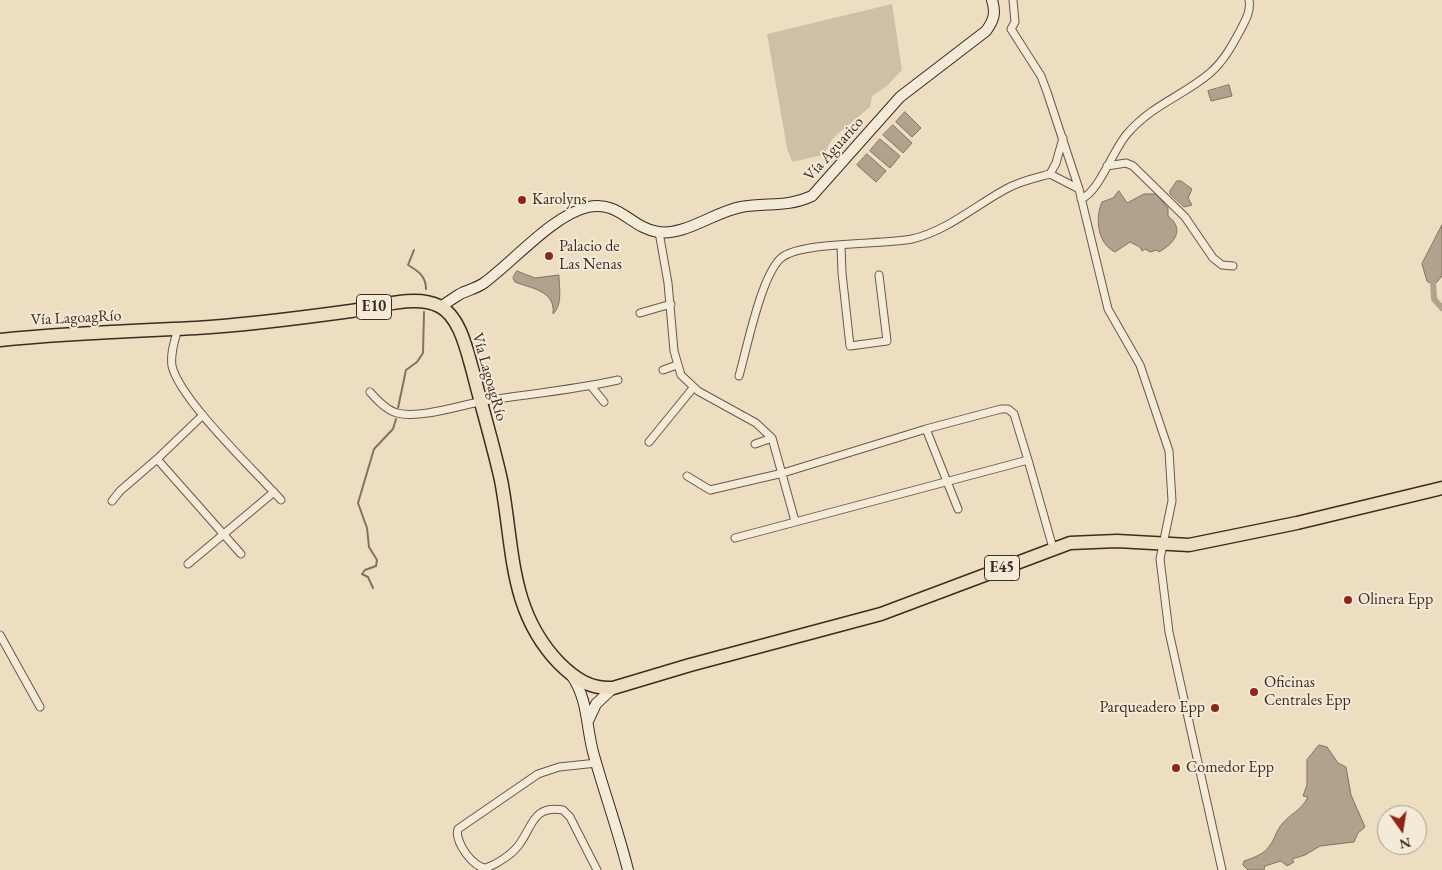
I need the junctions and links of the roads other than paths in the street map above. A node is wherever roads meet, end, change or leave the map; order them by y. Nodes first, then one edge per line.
1 (992, 0) edge
2 (1013, 0) edge
3 (1249, 0) edge
4 (1063, 138) junction
5 (1107, 166) junction
6 (1050, 174) junction
7 (1079, 189) junction
8 (1081, 199) junction
9 (659, 232) junction
10 (841, 245) junction
11 (1233, 266) dead end
12 (879, 275) dead end
13 (671, 304) junction
14 (441, 307) junction
15 (640, 313) dead end
16 (178, 328) junction
17 (0, 340) edge
18 (677, 365) junction
19 (663, 370) dead end
20 (739, 376) dead end
21 (618, 380) dead end
22 (591, 386) junction
23 (694, 388) junction
24 (370, 392) dead end
25 (481, 402) junction
26 (604, 402) dead end
27 (203, 415) junction
28 (926, 429) junction
29 (772, 438) junction
30 (648, 442) dead end
31 (755, 444) dead end
32 (157, 459) junction
33 (1028, 460) junction
34 (783, 473) junction
35 (687, 476) dead end
36 (947, 482) junction
37 (1442, 488) edge
38 (274, 492) junction
39 (281, 500) dead end
40 (112, 501) dead end
41 (958, 509) dead end
42 (795, 521) junction
43 (223, 535) junction
44 (735, 538) dead end
45 (1163, 544) junction
46 (1053, 548) junction
47 (241, 554) dead end
48 (188, 564) dead end
49 (0, 635) edge
50 (572, 676) junction
51 (613, 688) junction
52 (40, 707) dead end
53 (588, 722) junction
54 (597, 764) junction
55 (597, 870) edge
56 (628, 870) edge
57 (1222, 870) edge

1 - 9 street, Vía Aguarico
2 - 4 street
3 - 5 street
4 - 6 street
4 - 7 street
5 - 8 street
5 - 11 street
6 - 7 street
6 - 10 street
7 - 8 street
8 - 45 street
9 - 13 street
9 - 14 street
10 - 12 street
10 - 20 street
13 - 15 street
13 - 18 street
14 - 16 highway, Vía LagoagRío / E10
14 - 25 highway, Vía LagoagRío
16 - 17 highway, Vía LagoagRío / E10
16 - 27 street
18 - 19 street
18 - 23 street
21 - 22 street
22 - 25 street
22 - 26 street
23 - 29 street
23 - 30 street
24 - 25 street
25 - 50 highway, Vía LagoagRío
27 - 32 street
27 - 38 street
28 - 33 street
28 - 34 street
28 - 36 street
29 - 31 street
29 - 34 street
32 - 40 street
32 - 43 street
33 - 36 street
33 - 46 street
34 - 35 street
34 - 42 street
36 - 41 street
36 - 42 street
37 - 45 highway, E45
38 - 39 street
38 - 43 street
42 - 44 street
43 - 47 street
43 - 48 street
45 - 46 highway, E45
45 - 57 street
46 - 51 highway, E45
49 - 52 street
50 - 51 highway, E45
50 - 53 street
51 - 53 street
53 - 54 street
54 - 55 street
54 - 56 street

